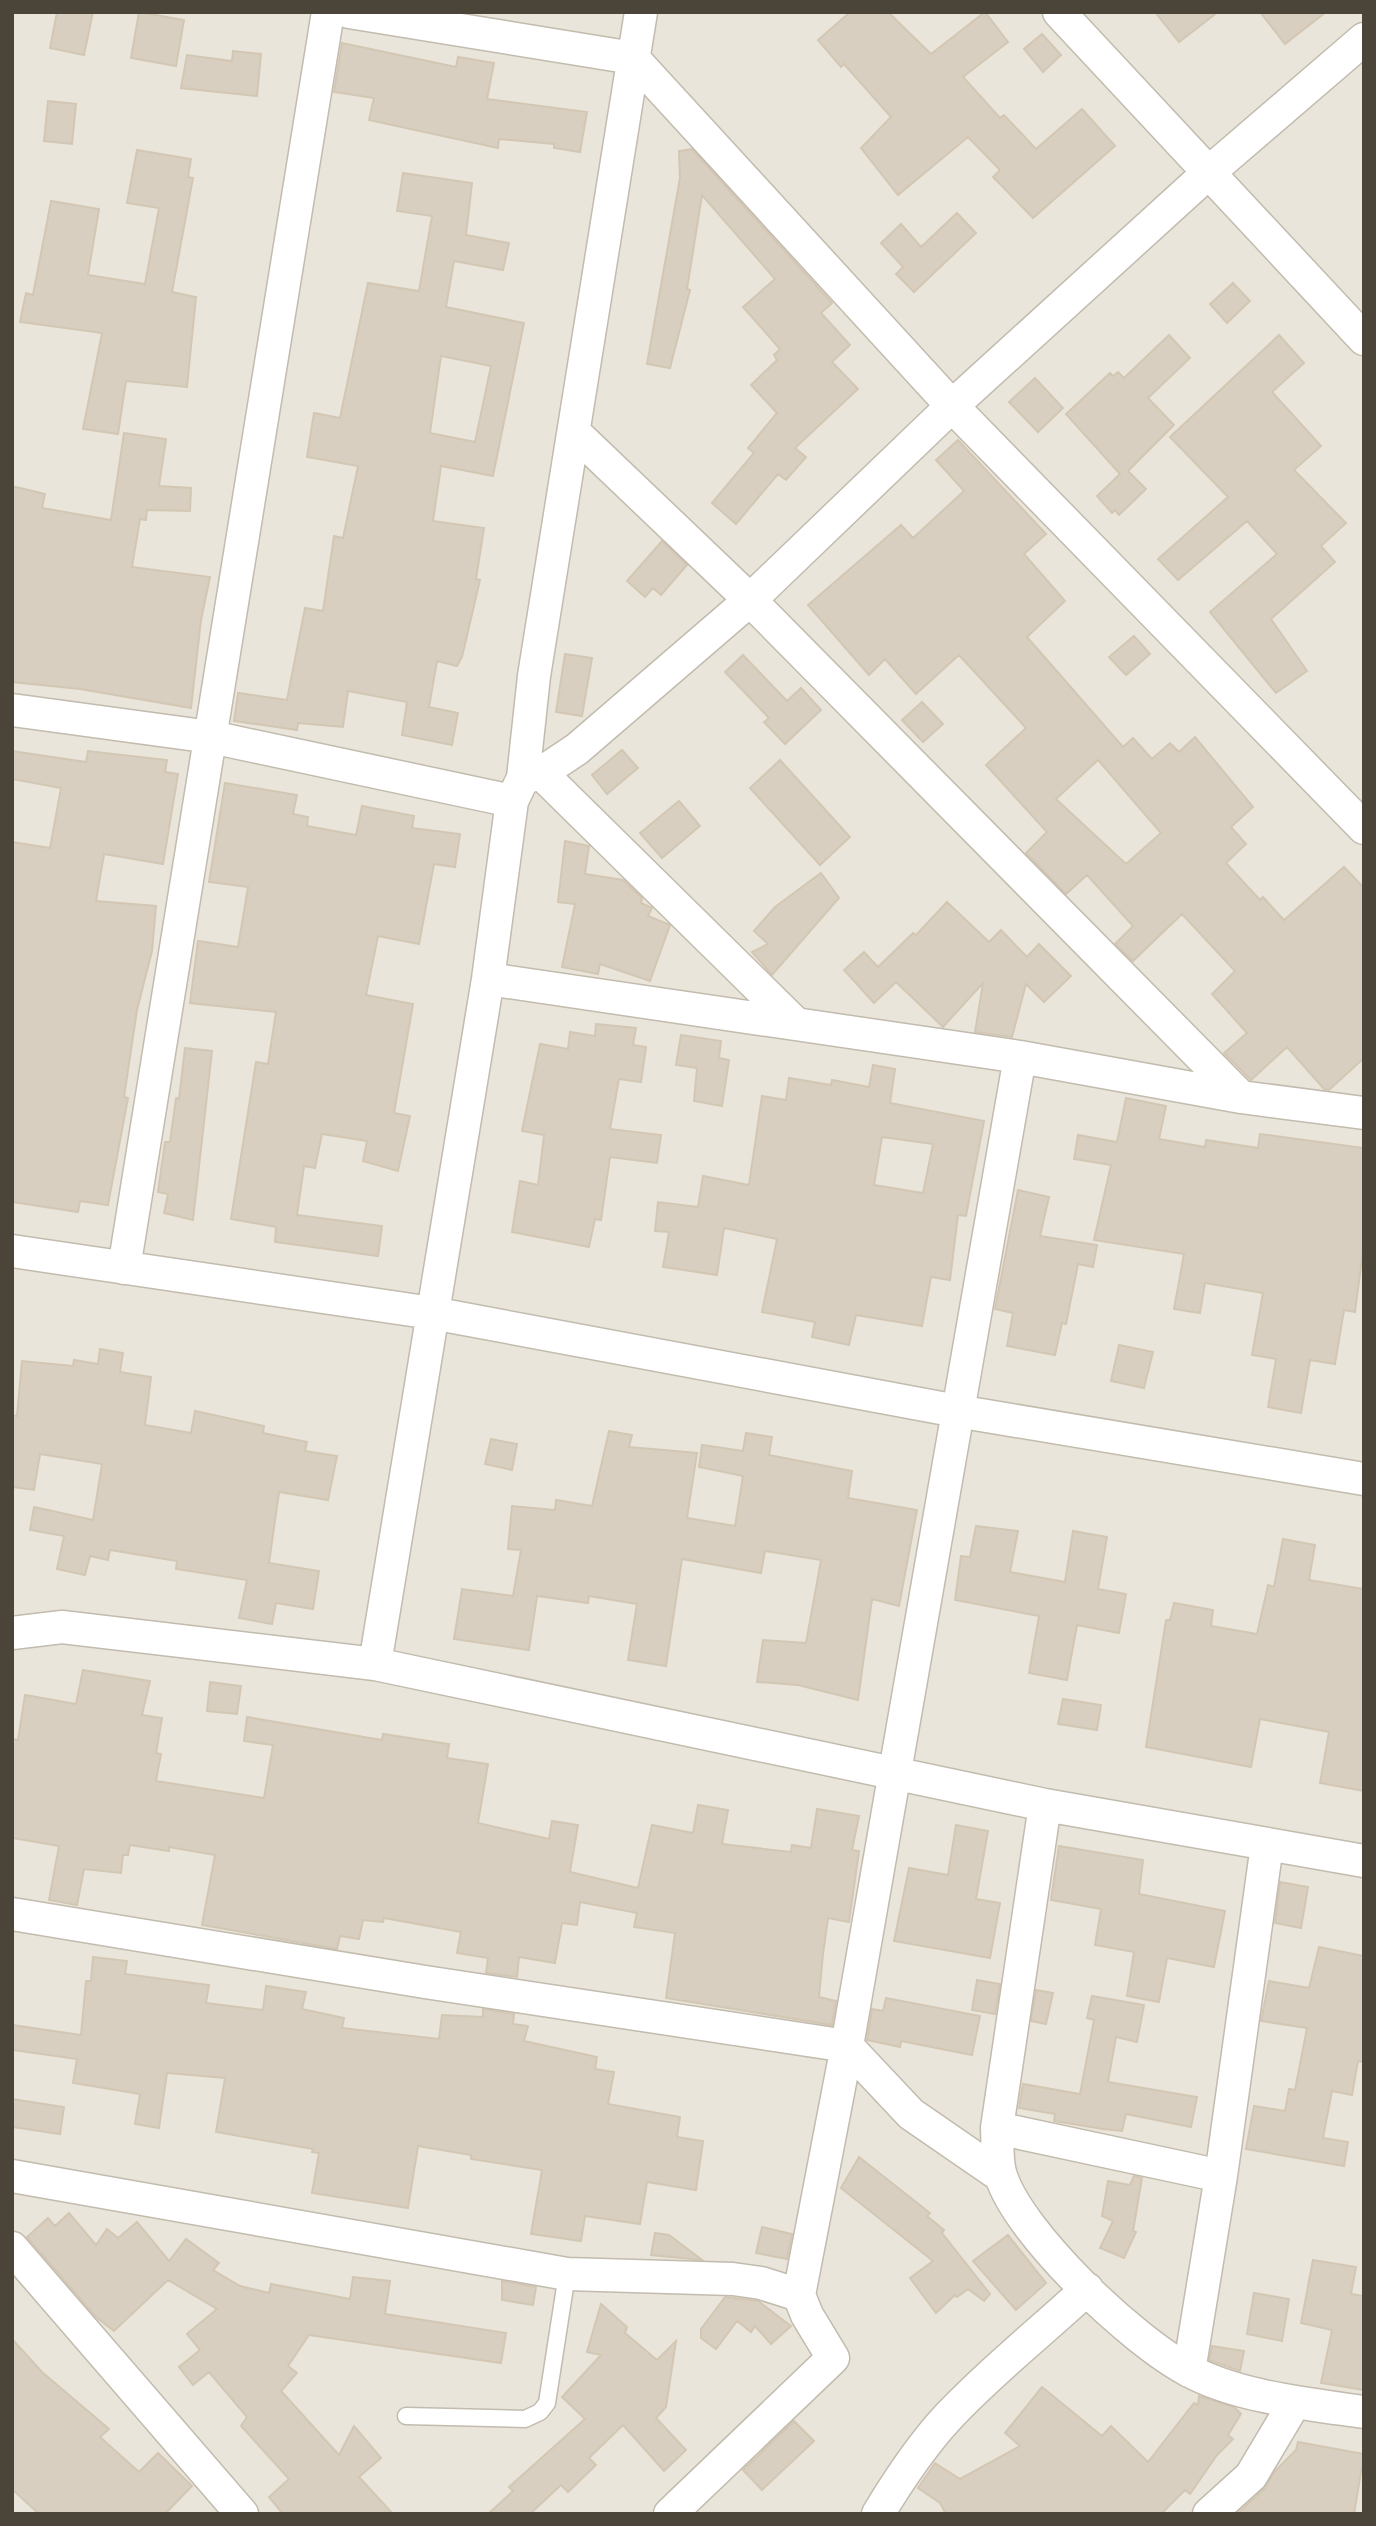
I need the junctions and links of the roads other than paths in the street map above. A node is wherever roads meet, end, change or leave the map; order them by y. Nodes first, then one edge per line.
1 (328, 12) edge
2 (349, 12) edge
3 (641, 12) edge
4 (1059, 12) edge
5 (1364, 39) edge
6 (634, 58) junction
7 (1207, 174) junction
8 (1364, 339) edge
9 (951, 406) junction
10 (575, 432) junction
11 (750, 600) junction
12 (12, 710) edge
13 (211, 737) junction
14 (525, 784) junction
15 (1364, 828) edge
16 (488, 979) junction
17 (796, 1024) junction
18 (1020, 1057) junction
19 (1241, 1097) junction
20 (1363, 1113) edge
21 (12, 1251) edge
22 (124, 1268) junction
23 (432, 1313) junction
24 (957, 1411) junction
25 (1364, 1479) edge
26 (12, 1633) edge
27 (375, 1664) junction
28 (895, 1773) junction
29 (1045, 1805) junction
30 (1267, 1845) junction
31 (1364, 1861) edge
32 (12, 1914) edge
33 (847, 2046) junction
34 (997, 2128) junction
35 (12, 2176) edge
36 (1001, 2176) junction
37 (1221, 2176) junction
38 (12, 2248) edge
39 (567, 2274) junction
40 (1087, 2289) junction
41 (799, 2295) junction
42 (1189, 2371) junction
43 (1296, 2402) junction
44 (1364, 2412) edge
45 (406, 2416) dead end
46 (242, 2514) edge
47 (670, 2514) edge
48 (878, 2514) edge
49 (1209, 2514) edge

1 - 13 street
2 - 6 street
3 - 6 street
4 - 7 street
5 - 7 street
6 - 9 street
6 - 10 street
7 - 8 street
7 - 9 street
9 - 11 street
9 - 15 street
10 - 11 street
10 - 14 street
11 - 14 street
11 - 19 street
12 - 13 street
13 - 14 street
13 - 22 street
14 - 16 street
14 - 17 street
16 - 17 street
16 - 23 street
17 - 18 street
18 - 19 street
18 - 24 street
19 - 20 street
21 - 22 street
22 - 23 street
23 - 24 street
23 - 27 street
24 - 25 street
24 - 28 street
26 - 27 street
27 - 28 street
28 - 29 street
28 - 33 street
29 - 30 street
29 - 34 street
30 - 31 street
30 - 37 street
32 - 33 street
33 - 36 street
33 - 41 street
34 - 36 street
34 - 37 street
35 - 39 street
36 - 40 street
37 - 42 street
38 - 46 street
39 - 41 street
39 - 45 lane
40 - 42 street
40 - 48 street
41 - 47 street
42 - 43 street
43 - 44 street
43 - 49 street

